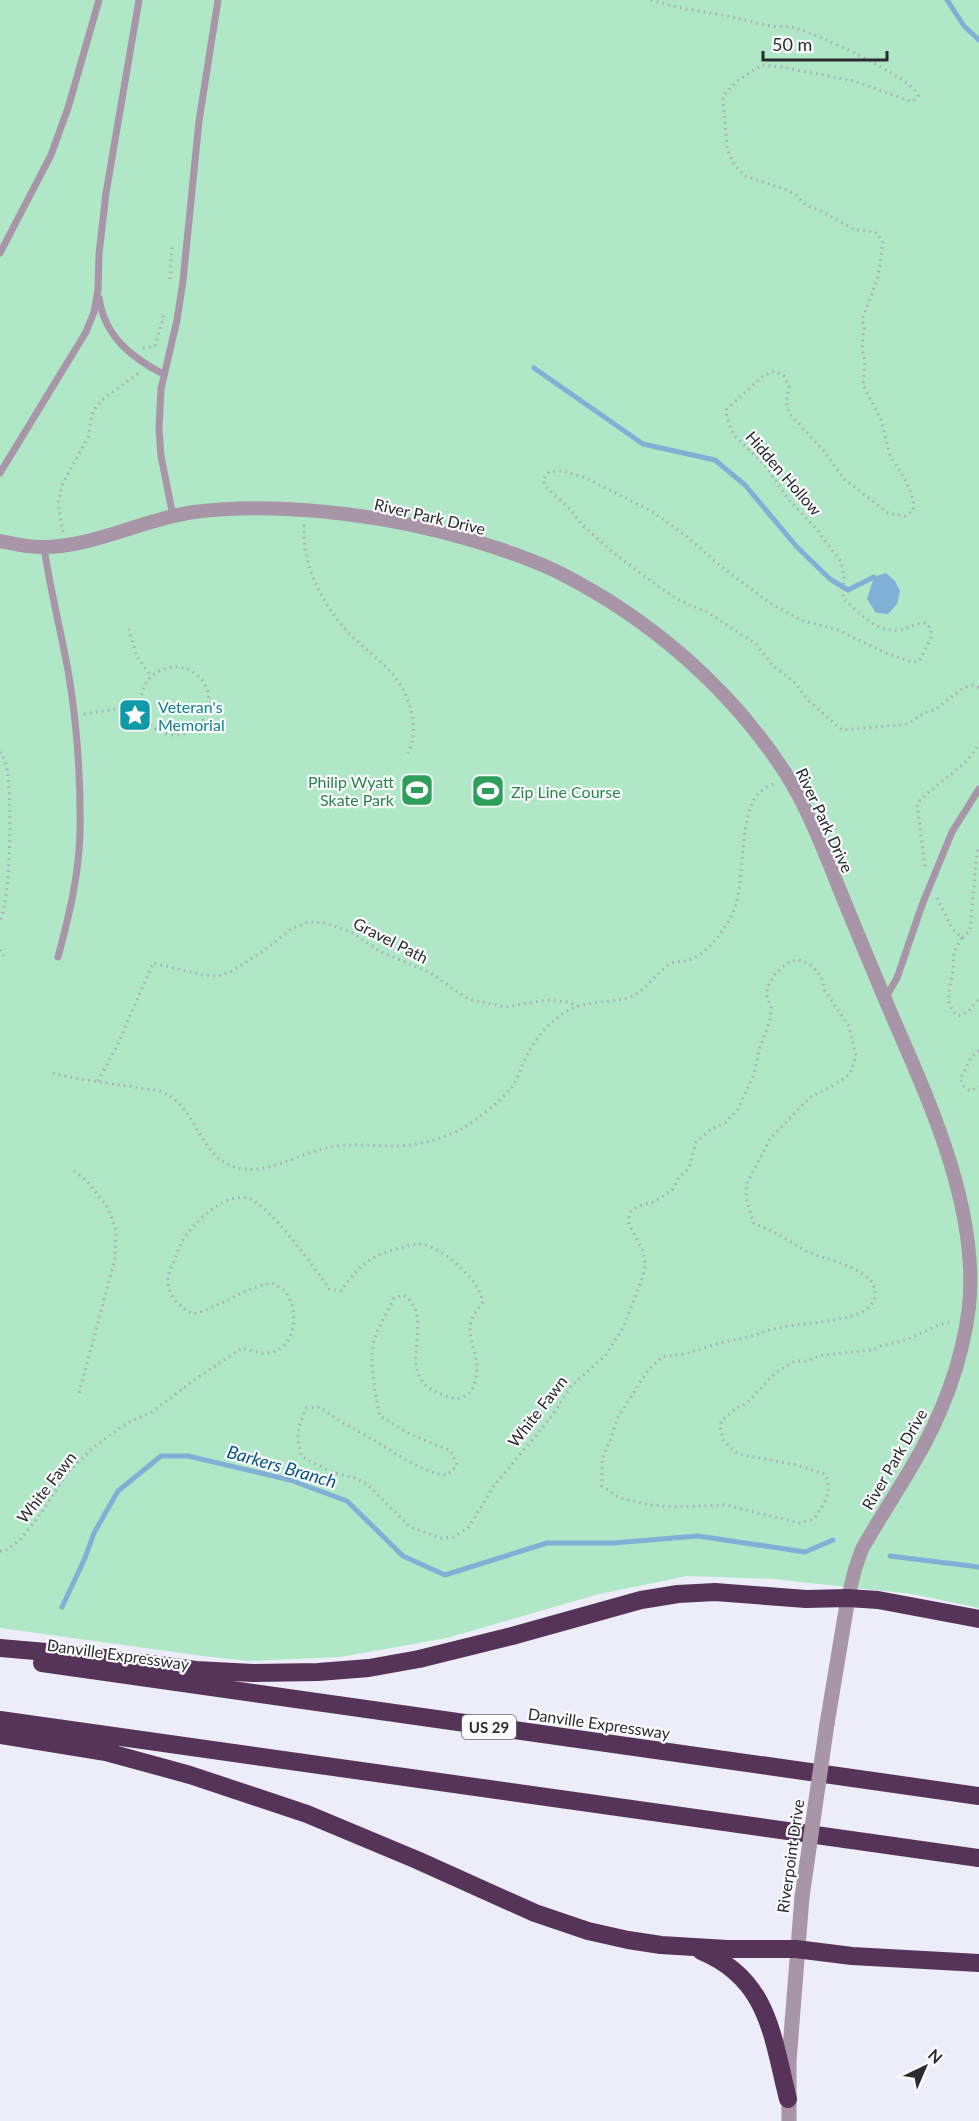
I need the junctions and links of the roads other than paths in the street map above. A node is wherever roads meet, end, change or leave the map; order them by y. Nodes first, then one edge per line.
1 (99, 0) edge
2 (139, 0) edge
3 (218, 0) edge
4 (0, 253) edge
5 (98, 290) junction
6 (163, 374) junction
7 (0, 473) edge
8 (173, 516) junction
9 (0, 541) edge
10 (44, 547) junction
11 (979, 789) edge
12 (58, 957) dead end
13 (885, 999) junction
14 (848, 1598) junction
15 (979, 1619) edge
16 (0, 1648) edge
17 (0, 1657) edge
18 (0, 1720) edge
19 (0, 1735) edge
20 (979, 1796) edge
21 (979, 1858) edge
22 (688, 1946) junction
23 (796, 1949) junction
24 (979, 1963) edge
25 (788, 2099) junction
26 (789, 2121) edge

1 - 4 lane
2 - 5 lane
3 - 6 lane
5 - 6 lane
5 - 7 lane
6 - 8 lane
8 - 10 street, River Park Drive
8 - 13 street, River Park Drive
9 - 10 street, River Park Drive
10 - 12 lane
11 - 13 lane
13 - 14 street, River Park Drive
14 - 15 highway
14 - 16 highway
14 - 23 street, Riverpoint Drive, bridge
17 - 20 highway, Danville Expressway / US 29
18 - 21 highway
19 - 22 highway
22 - 23 highway
22 - 25 highway
23 - 24 highway
23 - 25 street, Riverpoint Drive
25 - 26 street, Riverpoint Drive

